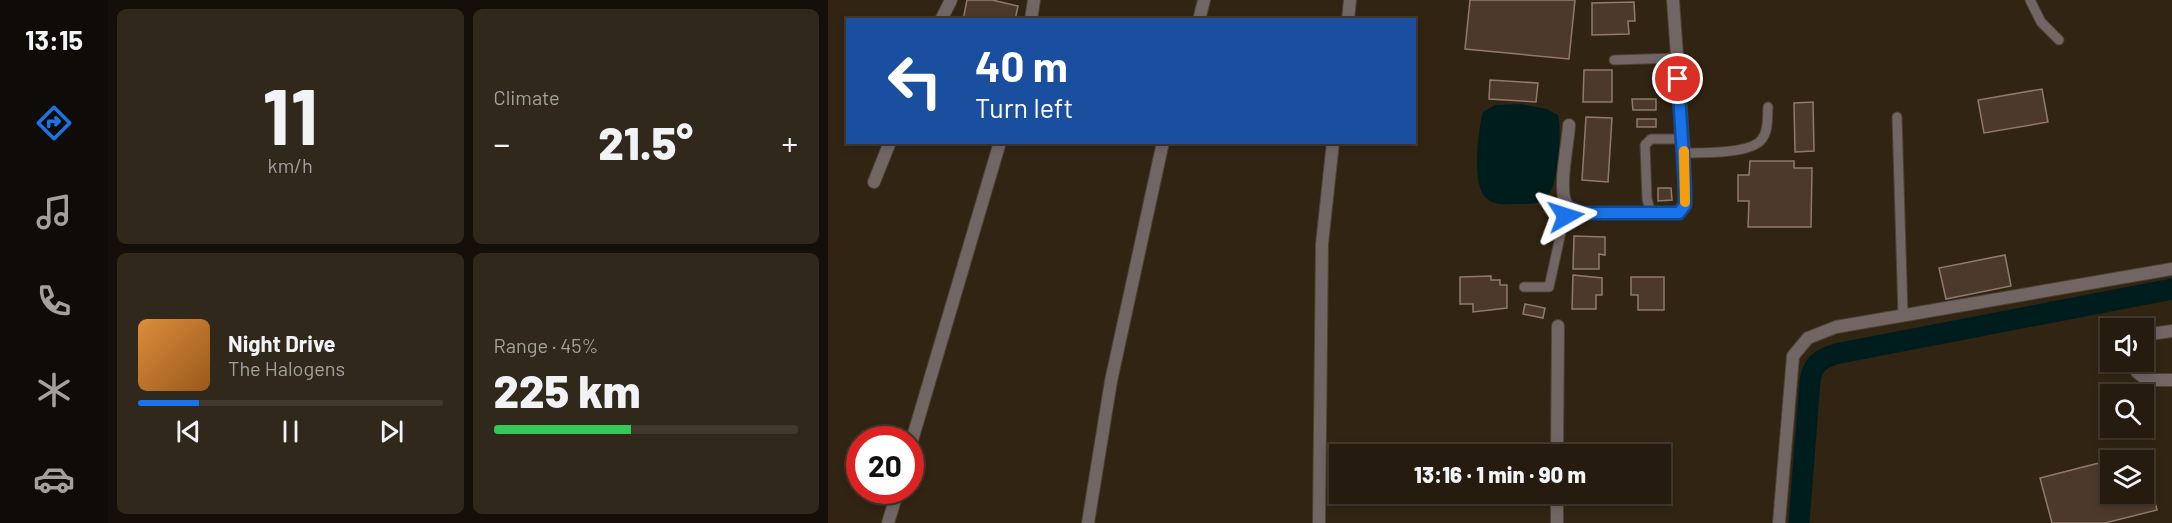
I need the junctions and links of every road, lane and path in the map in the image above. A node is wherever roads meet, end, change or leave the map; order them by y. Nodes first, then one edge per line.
1 (951, 0) edge
2 (1034, 0) edge
3 (1204, 0) edge
4 (1350, 0) edge
5 (1673, 0) edge
6 (2030, 0) edge
7 (942, 18) edge
8 (1031, 18) edge
9 (1200, 18) edge
10 (1348, 18) edge
11 (2059, 40) dead end
12 (1677, 58) junction
13 (1614, 60) dead end
14 (1768, 107) dead end
15 (1897, 117) dead end
16 (1569, 124) dead end
17 (1683, 139) junction
18 (889, 144) edge
19 (999, 144) edge
20 (1163, 144) edge
21 (1333, 144) edge
22 (1684, 153) junction
23 (874, 182) dead end
24 (1572, 209) junction
25 (1651, 214) junction
26 (2172, 269) edge
27 (1524, 287) dead end
28 (1903, 315) junction
29 (1558, 326) dead end
30 (2172, 331) edge
31 (2154, 334) edge
32 (2137, 372) edge
33 (2172, 380) edge
34 (916, 426) edge
35 (1557, 444) edge
36 (894, 504) edge
37 (1557, 504) edge
38 (888, 523) edge
39 (1088, 523) edge
40 (1319, 523) edge
41 (1557, 523) edge
42 (1779, 523) edge

1 - 7 street
2 - 8 street
3 - 9 street
4 - 10 street
5 - 12 street
6 - 11 lane
12 - 13 lane
12 - 17 street
14 - 22 lane
15 - 28 lane
16 - 24 street
17 - 22 street
17 - 25 lane
18 - 23 street
19 - 34 street
20 - 39 street
21 - 40 street
22 - 25 street
24 - 25 street
24 - 27 lane
26 - 28 street
28 - 42 street
29 - 35 street
30 - 31 street
32 - 33 street
36 - 38 street
37 - 41 street

